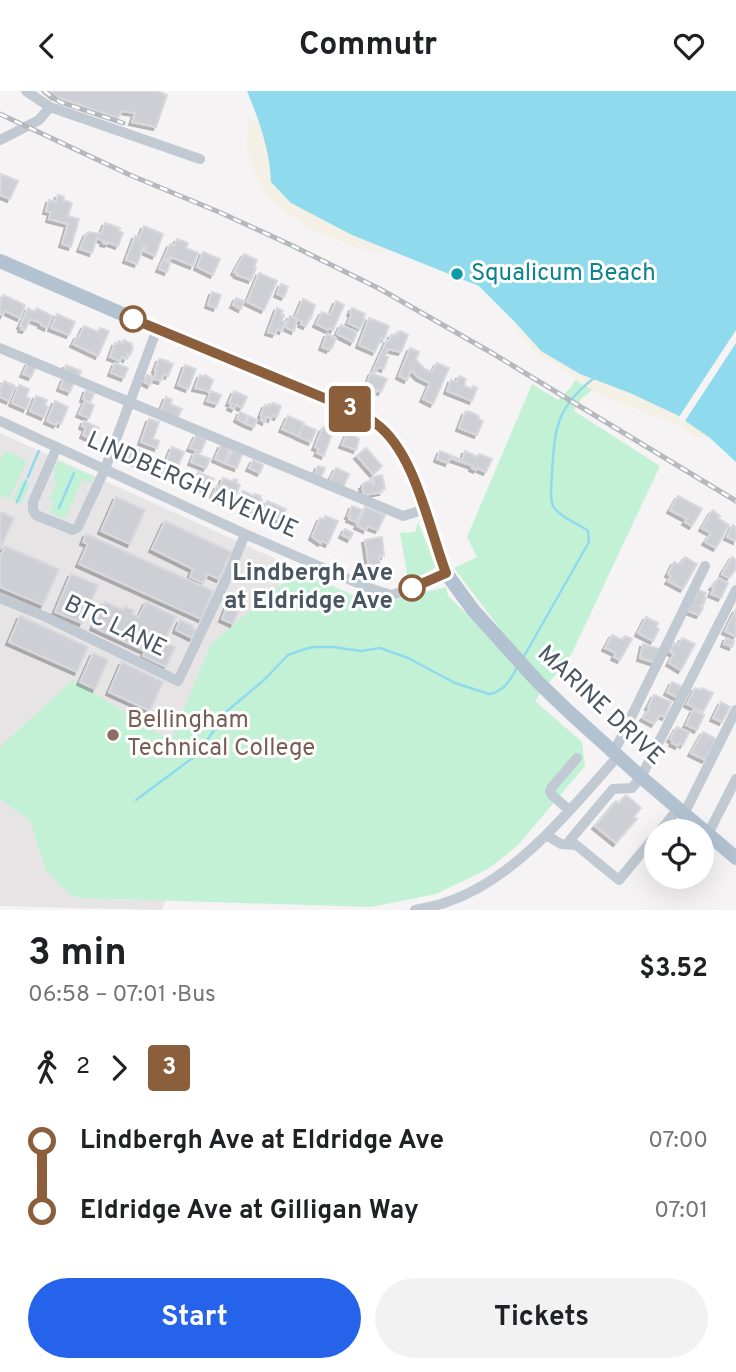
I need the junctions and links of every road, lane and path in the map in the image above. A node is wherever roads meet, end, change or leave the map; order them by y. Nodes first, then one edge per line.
1 (26, 91) edge
2 (50, 107) junction
3 (0, 140) edge
4 (200, 159) dead end
5 (0, 261) edge
6 (158, 330) junction
7 (0, 348) edge
8 (130, 402) junction
9 (0, 421) edge
10 (57, 447) junction
11 (104, 469) junction
12 (425, 509) junction
13 (245, 534) junction
14 (705, 566) dead end
15 (446, 573) junction
16 (736, 590) edge
17 (0, 598) edge
18 (736, 710) edge
19 (616, 754) junction
20 (577, 758) dead end
21 (640, 777) junction
22 (736, 779) edge
23 (569, 810) junction
24 (681, 812) junction
25 (673, 819) edge
26 (690, 819) edge
27 (714, 822) edge
28 (546, 835) junction
29 (714, 839) edge
30 (576, 845) junction
31 (644, 850) edge
32 (736, 858) edge
33 (415, 910) edge

1 - 2 street
2 - 3 street
2 - 4 street
5 - 6 main road, MARINE DRIVE
6 - 8 street
6 - 12 main road, MARINE DRIVE
7 - 8 street
8 - 11 street
8 - 12 street
9 - 10 street, LINDBERGH AVENUE
10 - 11 street, LINDBERGH AVENUE
10 - 11 street
11 - 13 street, LINDBERGH AVENUE
12 - 15 main road, MARINE DRIVE
13 - 15 street, LINDBERGH AVENUE
13 - 17 street, BTC LANE
14 - 19 street
15 - 19 main road, MARINE DRIVE
16 - 21 street
18 - 24 street
19 - 21 main road, MARINE DRIVE
19 - 23 street
20 - 23 street
21 - 24 main road, MARINE DRIVE
21 - 30 street
22 - 27 street
23 - 28 street
24 - 25 street
24 - 26 main road, MARINE DRIVE
28 - 30 street
28 - 33 street
29 - 32 main road, MARINE DRIVE
30 - 31 street

